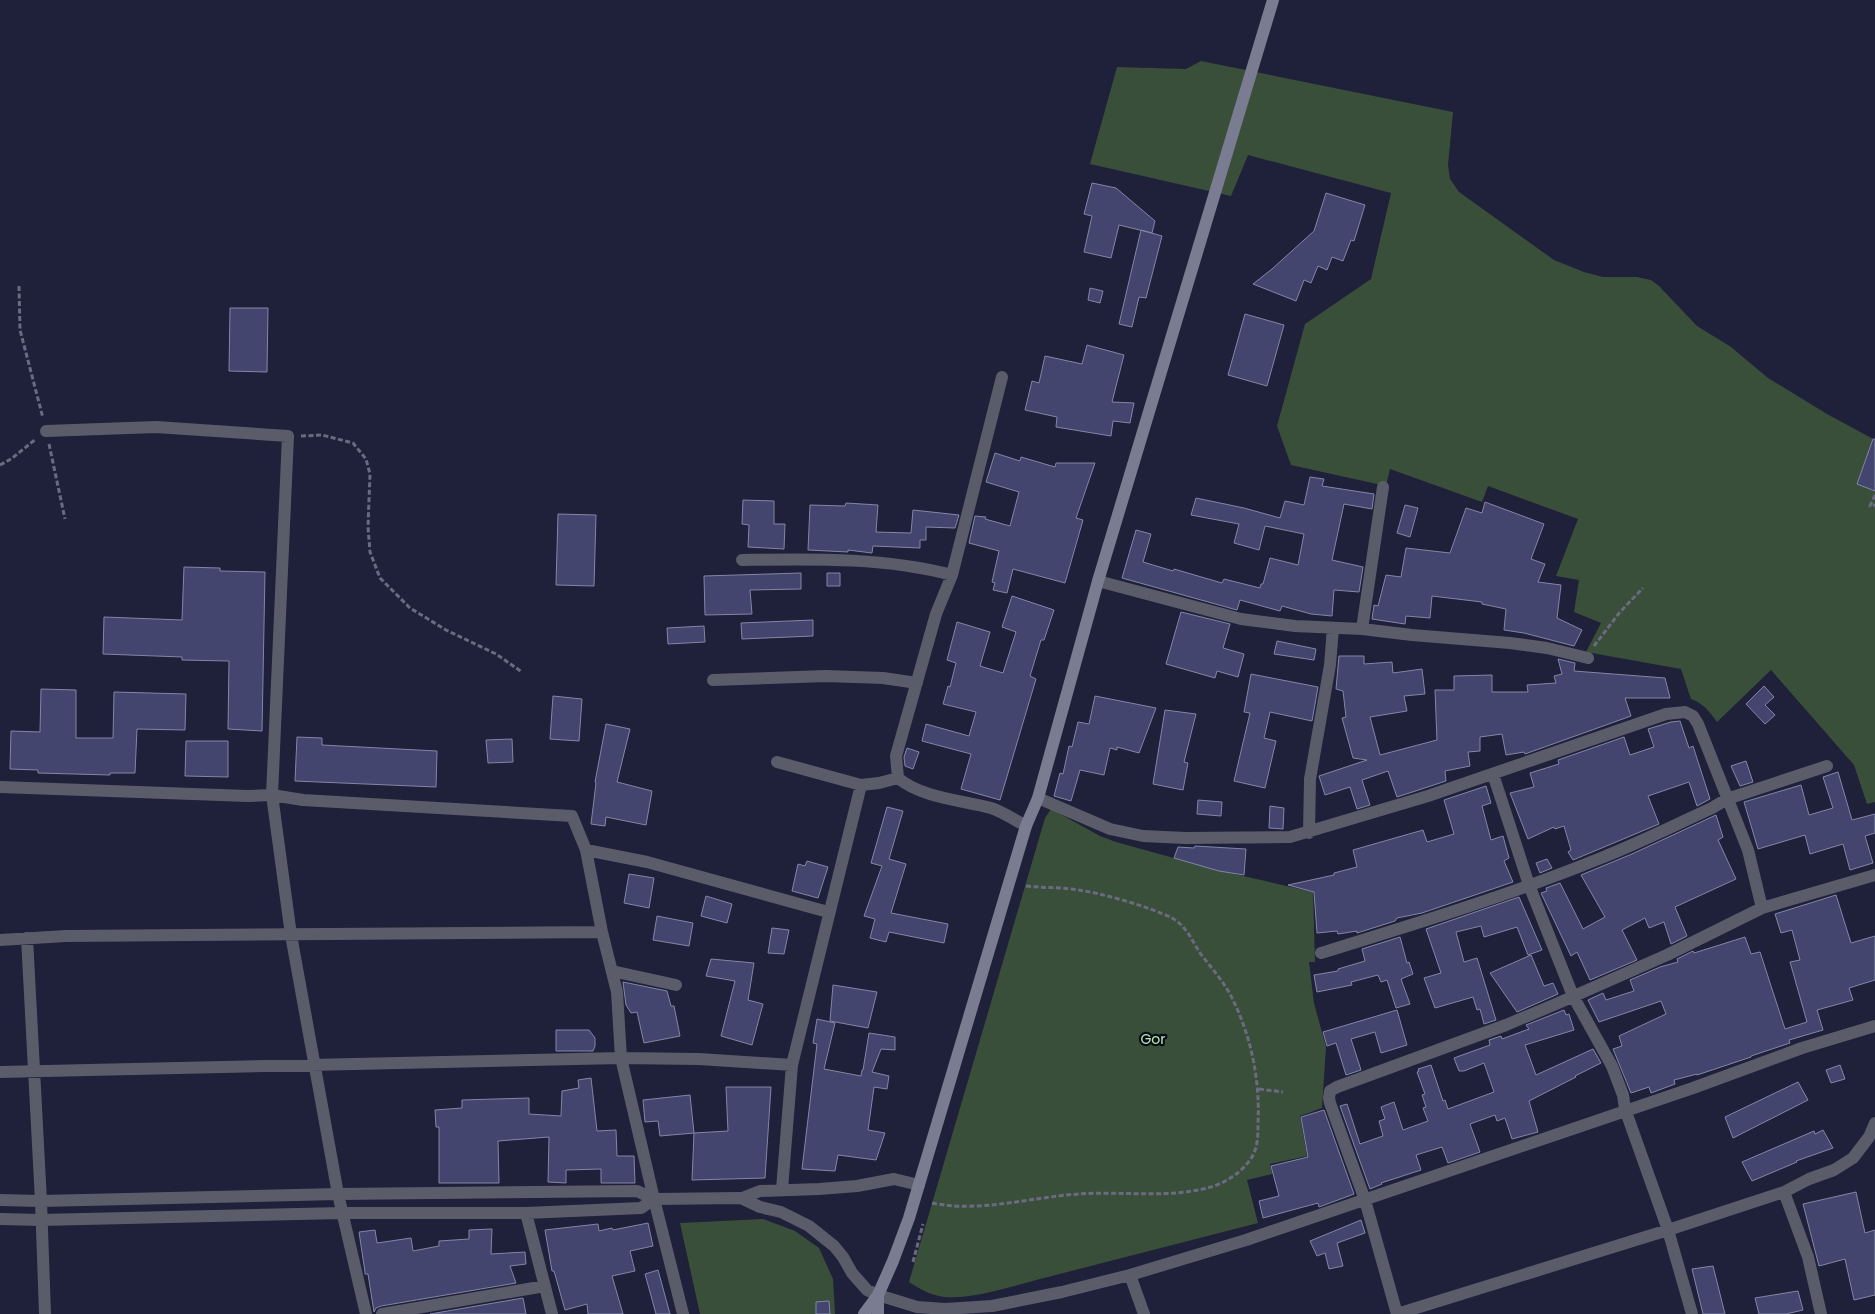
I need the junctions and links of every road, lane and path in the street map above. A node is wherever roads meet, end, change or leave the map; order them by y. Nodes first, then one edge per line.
1 (1273, 0) edge
2 (19, 286) dead end
3 (1002, 377) dead end
4 (46, 431) junction
5 (288, 436) junction
6 (0, 465) edge
7 (1383, 488) dead end
8 (1875, 495) edge
9 (1875, 507) edge
10 (65, 519) dead end
11 (742, 560) dead end
12 (952, 575) junction
13 (1098, 581) junction
14 (1643, 588) dead end
15 (1333, 628) junction
16 (1362, 629) junction
17 (1588, 658) joint
18 (522, 672) dead end
19 (713, 680) dead end
20 (917, 684) junction
21 (777, 762) dead end
22 (1827, 766) dead end
23 (1493, 774) junction
24 (898, 778) junction
25 (861, 786) junction
26 (0, 787) edge
27 (272, 795) junction
28 (1038, 798) junction
29 (1727, 798) junction
30 (1026, 826) junction
31 (1309, 833) junction
32 (586, 850) junction
33 (1875, 875) edge
34 (1529, 885) junction
35 (1025, 886) dead end
36 (1762, 908) junction
37 (828, 912) junction
38 (602, 932) junction
39 (291, 935) junction
40 (27, 938) junction
41 (0, 940) edge
42 (1321, 953) dead end
43 (612, 971) junction
44 (676, 985) dead end
45 (1574, 996) junction
46 (1875, 1026) edge
47 (621, 1058) junction
48 (792, 1065) junction
49 (315, 1066) junction
50 (33, 1071) junction
51 (0, 1072) edge
52 (1259, 1089) junction
53 (1283, 1092) dead end
54 (1625, 1110) junction
55 (1875, 1123) edge
56 (919, 1185) junction
57 (782, 1189) junction
58 (1784, 1192) junction
59 (338, 1194) junction
60 (742, 1198) junction
61 (654, 1199) junction
62 (0, 1200) edge
63 (1365, 1200) junction
64 (41, 1201) junction
65 (932, 1203) dead end
66 (526, 1213) junction
67 (342, 1214) junction
68 (0, 1220) edge
69 (41, 1220) junction
70 (1668, 1230) junction
71 (1130, 1275) junction
72 (545, 1286) junction
73 (878, 1296) junction
74 (967, 1311) edge
75 (45, 1314) edge
76 (366, 1314) edge
77 (382, 1314) edge
78 (552, 1314) edge
79 (683, 1314) edge
80 (864, 1314) edge
81 (878, 1314) edge
82 (1144, 1314) edge
83 (1397, 1314) edge
84 (1692, 1314) edge
85 (1821, 1314) edge

1 - 13 main road
2 - 4 path
3 - 12 street
4 - 5 street
4 - 6 path
4 - 10 path
5 - 18 path
5 - 27 street
7 - 16 street
8 - 9 path
11 - 12 street
12 - 20 street
13 - 15 street
13 - 28 main road
14 - 17 path
15 - 16 street
15 - 31 street
16 - 17 street
19 - 20 street
20 - 24 street
21 - 25 street
22 - 29 street
23 - 29 street
23 - 31 street
23 - 34 street
24 - 25 street
24 - 30 street
25 - 37 street
26 - 27 street
27 - 32 street
27 - 39 street
28 - 30 main road
28 - 31 street
29 - 34 street
29 - 36 street
30 - 56 main road
32 - 37 street
32 - 38 street
33 - 36 street
34 - 42 street
34 - 45 street
35 - 52 path
36 - 45 street
37 - 48 street
38 - 39 street
38 - 43 street
39 - 40 street
39 - 49 street
40 - 41 street
40 - 50 street
43 - 44 street
43 - 47 street
45 - 54 street
45 - 63 street
46 - 54 street
47 - 48 street
47 - 49 street
47 - 61 street
48 - 57 street
49 - 50 street
49 - 59 street
50 - 51 street
50 - 64 street
52 - 53 path
52 - 65 path
54 - 63 street
54 - 70 street
55 - 58 street
56 - 57 street
56 - 73 main road
57 - 60 street
58 - 70 street
58 - 85 street
59 - 61 street
59 - 64 street
59 - 67 street
60 - 61 street
60 - 73 street
61 - 66 street
61 - 79 street
62 - 64 street
63 - 71 street
63 - 83 street
64 - 69 street
66 - 67 street
66 - 72 street
67 - 69 street
67 - 76 street
68 - 69 street
69 - 75 street
70 - 83 street
70 - 84 street
71 - 74 street
71 - 82 street
72 - 77 street
72 - 78 street
73 - 74 street
73 - 80 main road
73 - 81 main road

